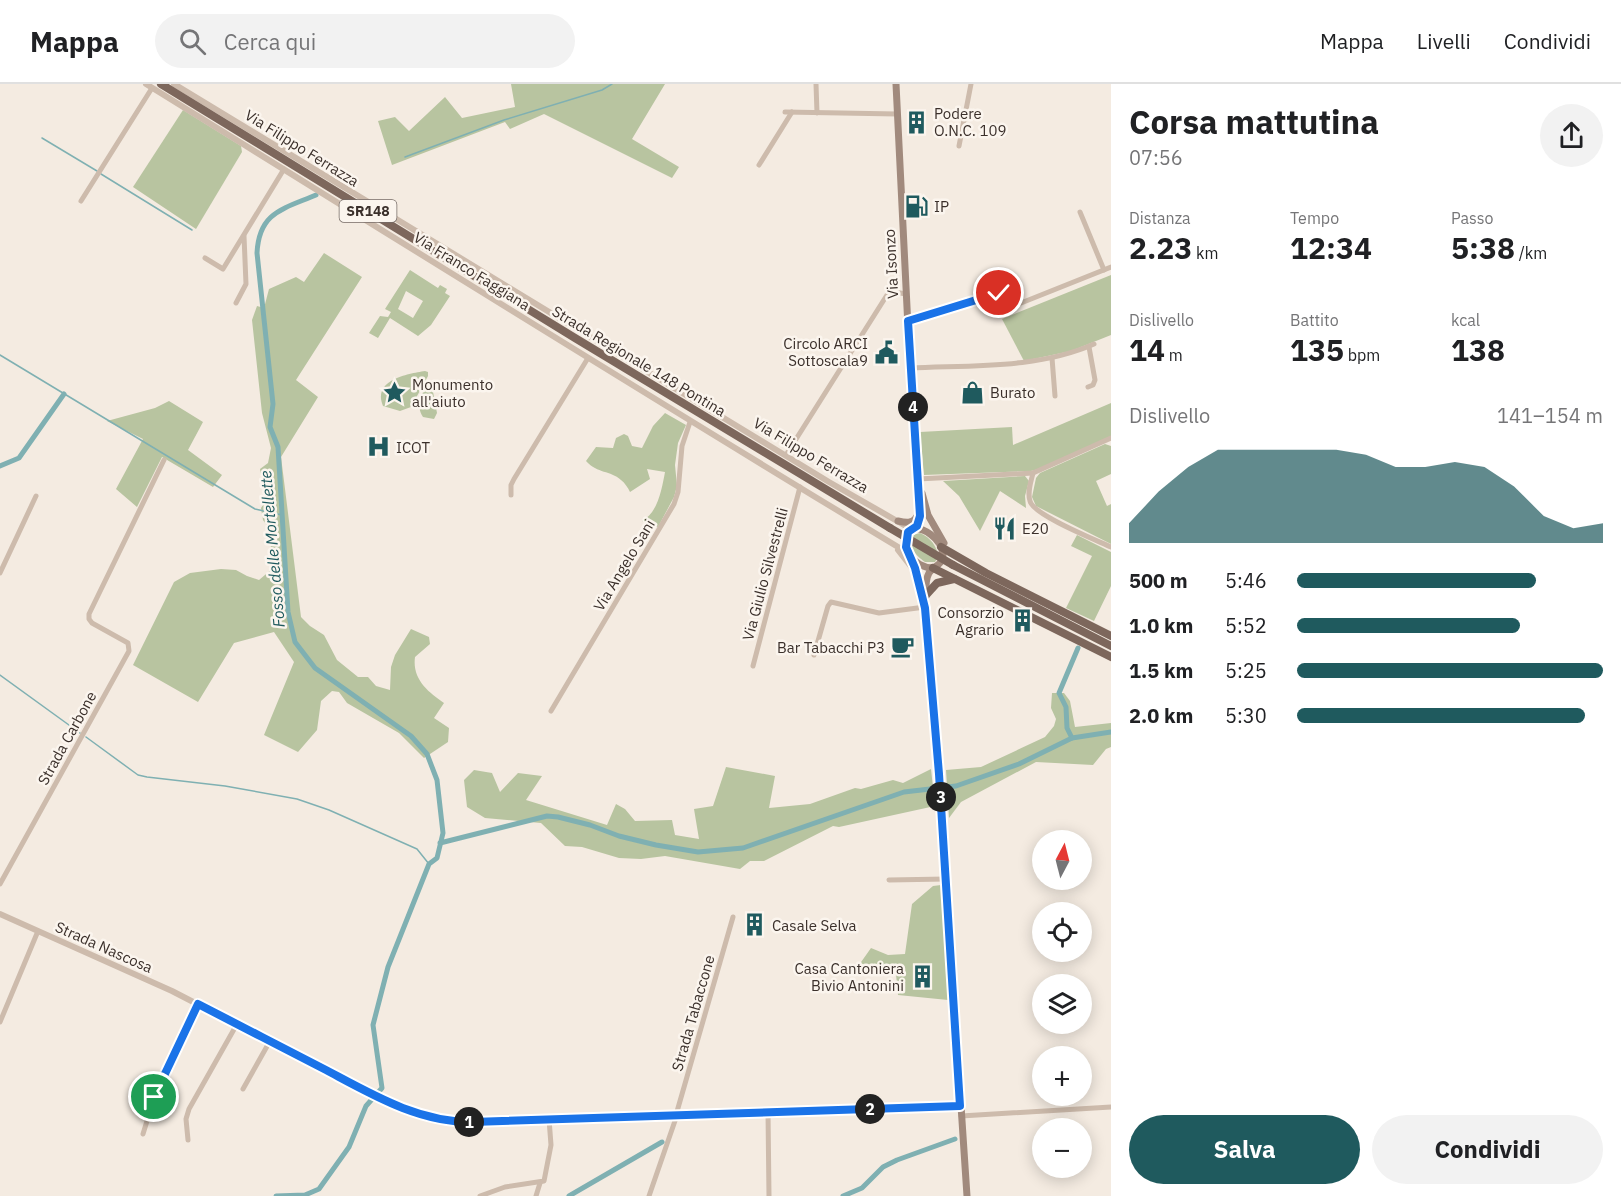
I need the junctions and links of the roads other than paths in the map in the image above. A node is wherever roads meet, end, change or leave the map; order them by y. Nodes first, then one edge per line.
1 (161, 84) edge
2 (174, 84) edge
3 (816, 84) edge
4 (896, 84) edge
5 (971, 84) edge
6 (149, 86) edge
7 (817, 113) junction
8 (897, 114) junction
9 (959, 146) dead end
10 (759, 165) dead end
11 (284, 169) junction
12 (81, 201) dead end
13 (1080, 212) dead end
14 (244, 234) junction
15 (205, 258) dead end
16 (1111, 267) edge
17 (1104, 270) junction
18 (906, 294) junction
19 (236, 303) dead end
20 (908, 321) junction
21 (588, 358) junction
22 (1052, 358) junction
23 (910, 368) junction
24 (1088, 387) dead end
25 (1055, 396) dead end
26 (690, 422) junction
27 (1111, 439) edge
28 (786, 455) junction
29 (164, 460) dead end
30 (1033, 473) junction
31 (918, 479) junction
32 (800, 487) junction
33 (511, 495) dead end
34 (36, 496) dead end
35 (923, 508) junction
36 (898, 521) junction
37 (914, 528) junction
38 (929, 534) junction
39 (889, 542) junction
40 (941, 547) junction
41 (1111, 547) edge
42 (951, 553) junction
43 (909, 555) junction
44 (933, 568) junction
45 (0, 573) edge
46 (916, 573) junction
47 (956, 579) junction
48 (926, 595) junction
49 (925, 608) junction
50 (1111, 636) edge
51 (1111, 646) edge
52 (814, 655) dead end
53 (1111, 657) edge
54 (753, 666) dead end
55 (551, 711) dead end
56 (946, 879) junction
57 (889, 880) dead end
58 (0, 884) edge
59 (0, 914) edge
60 (733, 917) dead end
61 (38, 931) junction
62 (198, 1004) junction
63 (0, 1022) edge
64 (237, 1024) junction
65 (270, 1041) junction
66 (243, 1089) dead end
67 (960, 1106) junction
68 (1111, 1107) edge
69 (768, 1112) junction
70 (677, 1115) junction
71 (961, 1116) junction
72 (549, 1119) junction
73 (143, 1134) dead end
74 (188, 1140) dead end
75 (540, 1183) junction
76 (480, 1196) edge
77 (536, 1196) edge
78 (649, 1196) edge
79 (769, 1196) edge
80 (966, 1196) edge

1 - 51 main road, Strada Regionale 148 Pontina / SR148, bridge
2 - 28 street, Via Filippo Ferrazza
3 - 7 street
4 - 8 main road, Via Isonzo
5 - 9 street
6 - 11 street, Via Franco Faggiana
6 - 12 street
7 - 8 street
7 - 10 street
8 - 18 main road, Via Isonzo
11 - 14 street
11 - 21 street, Via Franco Faggiana
13 - 17 street
14 - 15 street
14 - 19 street
16 - 17 street
17 - 20 street
18 - 20 main road, Via Isonzo
18 - 28 street
20 - 23 main road, Via Isonzo
21 - 26 street, Via Franco Faggiana
21 - 33 street
22 - 23 street
22 - 24 street
22 - 25 street
23 - 31 main road, Via Isonzo
26 - 32 street, Via Franco Faggiana
26 - 55 street, Via Angelo Sani
27 - 30 street
28 - 36 street, Via Filippo Ferrazza
29 - 58 street, Strada Carbone
30 - 31 street
30 - 41 street
31 - 35 main road, Via Isonzo
32 - 39 street, Via Franco Faggiana
32 - 54 street, Via Giulio Silvestrelli
34 - 45 street
35 - 36 main road
35 - 37 main road
35 - 38 main road
35 - 42 main road
36 - 37 street, Via Filippo Ferrazza
37 - 38 main road
37 - 43 main road
38 - 40 main road
39 - 43 street, Via Franco Faggiana
39 - 46 street
40 - 42 main road
40 - 44 main road
42 - 50 main road
43 - 44 main road
43 - 46 main road
44 - 47 main road
44 - 48 main road
46 - 49 main road
47 - 48 main road
47 - 53 main road
48 - 49 main road
49 - 52 street
49 - 56 main road
56 - 57 street
56 - 67 main road
59 - 61 street, Strada Nascosa
60 - 70 street, Strada Tabaccone
61 - 62 street, Strada Nascosa
61 - 63 street
62 - 64 street, Strada Nascosa
62 - 73 street
64 - 65 street, Strada Nascosa
64 - 74 street
65 - 66 street
65 - 72 street, Strada Nascosa
67 - 69 street, Strada Nascosa
67 - 71 main road
68 - 71 street
69 - 70 street, Strada Nascosa
69 - 79 street
70 - 72 street, Strada Nascosa
70 - 78 street, Strada Tabaccone
71 - 80 main road
72 - 75 street
75 - 76 street
75 - 77 street

